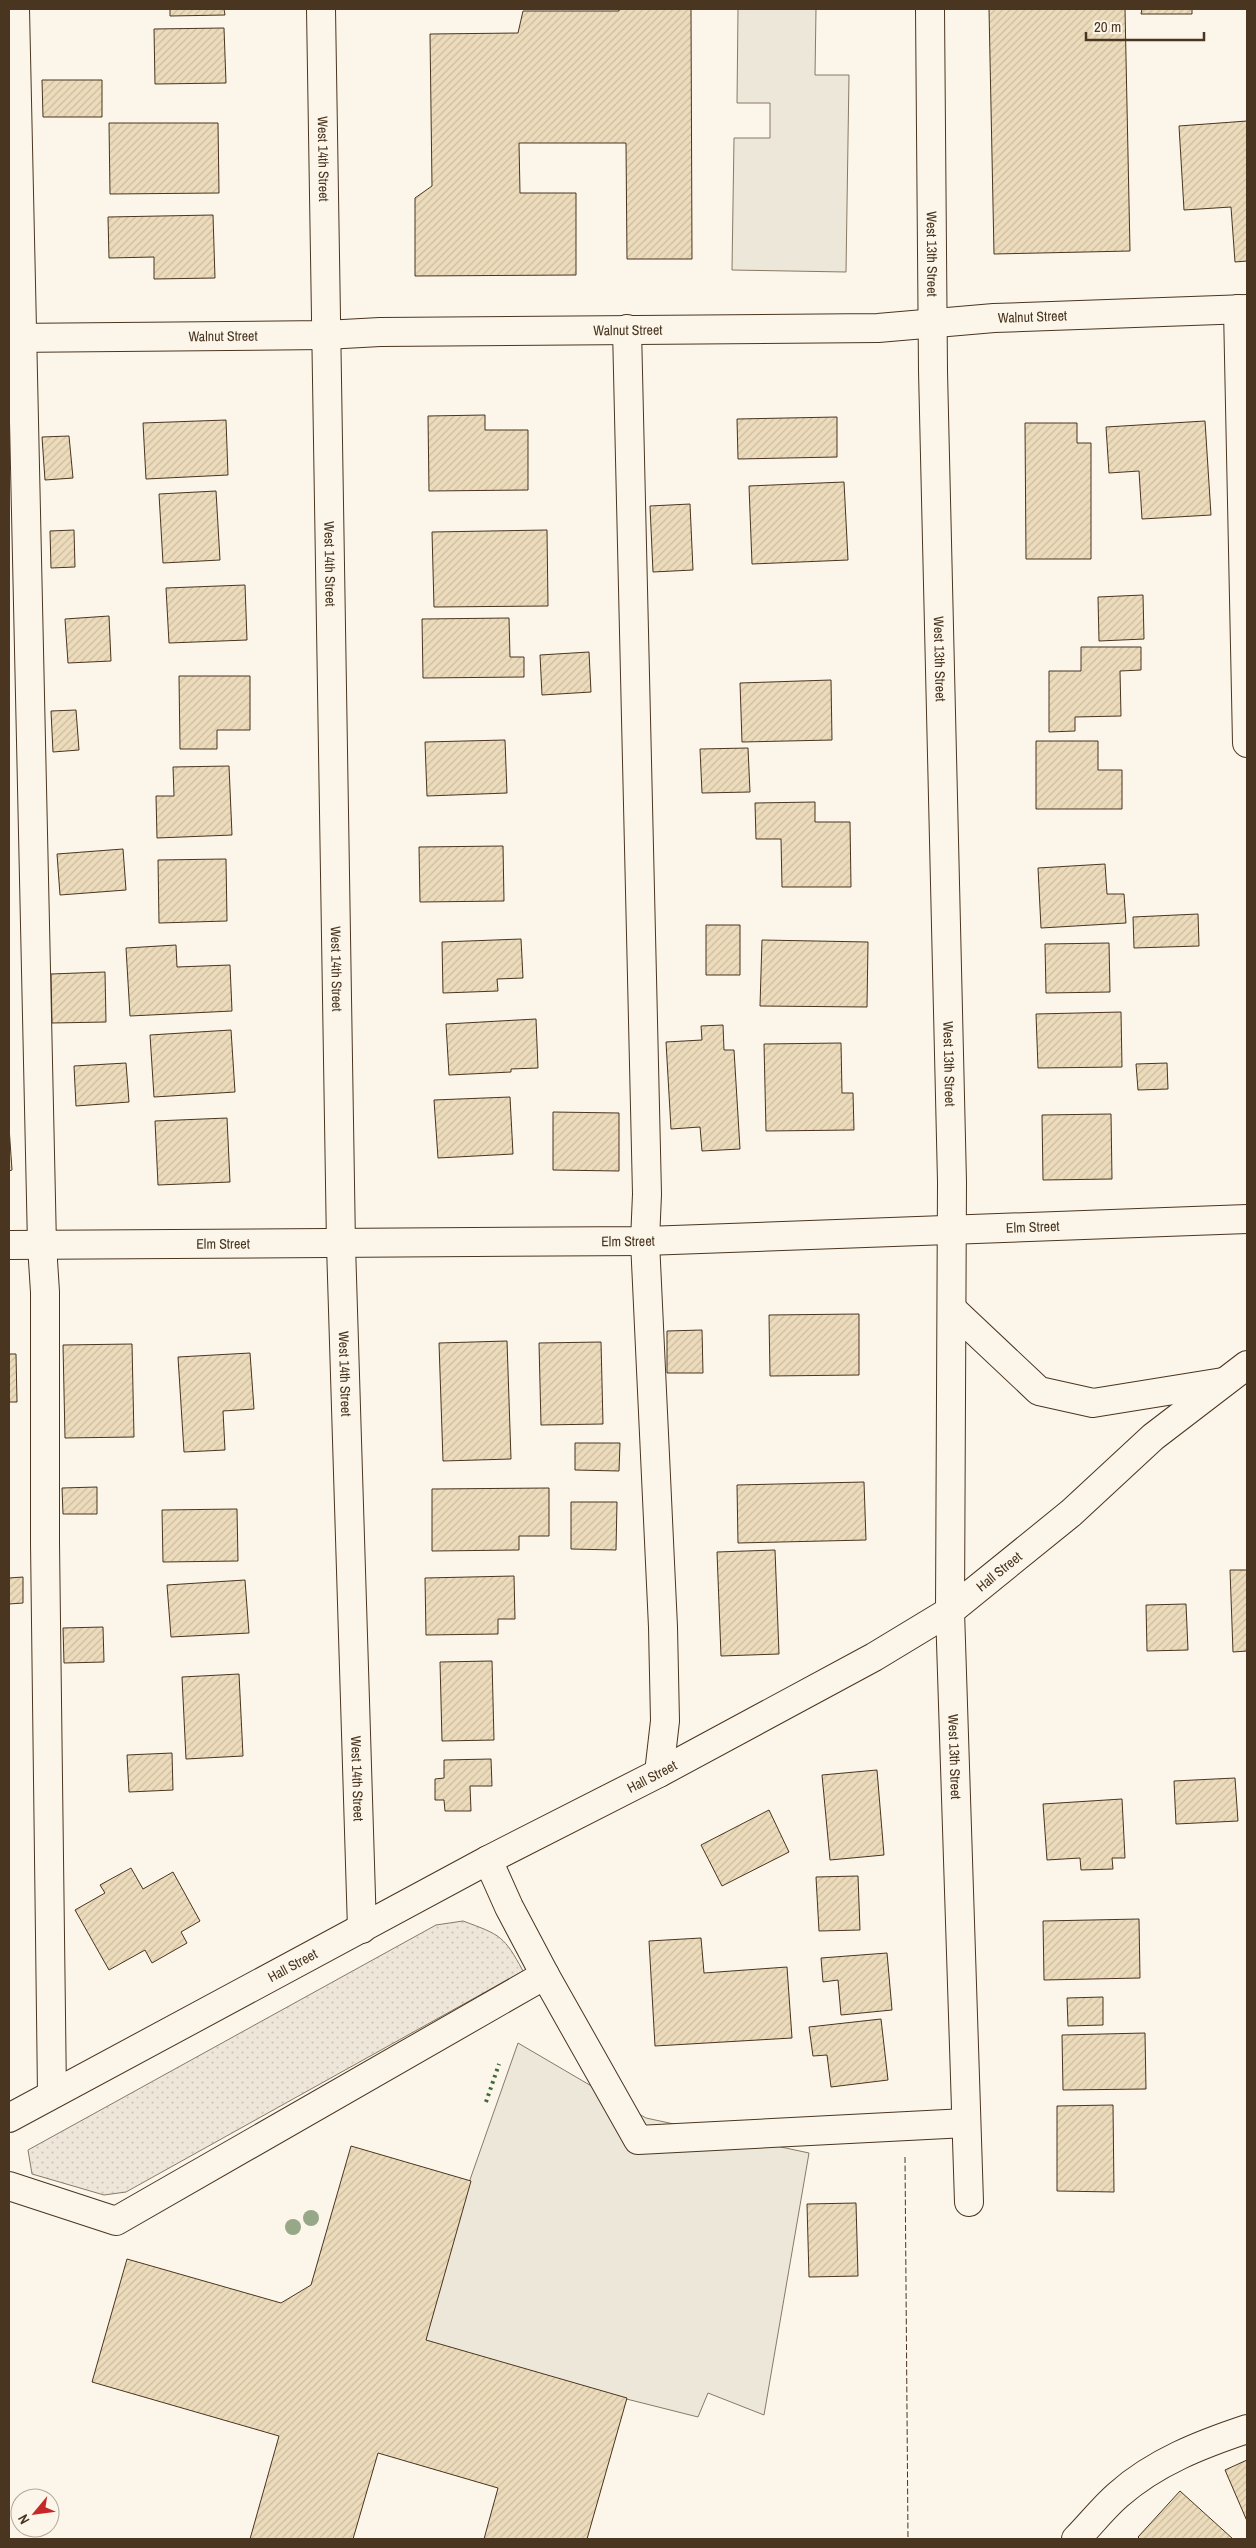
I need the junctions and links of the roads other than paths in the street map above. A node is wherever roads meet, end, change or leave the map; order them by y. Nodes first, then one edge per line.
1 (15, 9) edge
2 (321, 9) edge
3 (930, 9) edge
4 (1243, 309) edge
5 (932, 323) junction
6 (627, 329) junction
7 (325, 335) junction
8 (15, 338) edge
9 (1247, 743) edge
10 (1247, 1219) edge
11 (952, 1229) junction
12 (645, 1241) junction
13 (9, 1245) edge
14 (42, 1245) junction
15 (341, 1245) junction
16 (953, 1310) junction
17 (1237, 1373) edge
18 (950, 1611) junction
19 (660, 1774) junction
20 (488, 1860) junction
21 (362, 1929) junction
22 (545, 1976) junction
23 (52, 2094) junction
24 (9, 2118) edge
25 (966, 2123) junction
26 (9, 2186) edge
27 (969, 2202) dead end
28 (1247, 2428) edge
29 (1076, 2539) edge

1 - 8 street
2 - 7 street, West 14th Street
3 - 5 street, West 13th Street
4 - 5 street, Walnut Street
4 - 9 street
5 - 6 street, Walnut Street
5 - 11 street, West 13th Street
6 - 7 street, Walnut Street
6 - 12 street
7 - 8 street, Walnut Street
7 - 15 street, West 14th Street
8 - 14 street
10 - 11 street, Elm Street
11 - 12 street, Elm Street
11 - 16 street, West 13th Street
12 - 15 street, Elm Street
12 - 19 street
13 - 14 street, Elm Street
14 - 15 street, Elm Street
14 - 23 street
15 - 21 street, West 14th Street
16 - 17 street
16 - 18 street, West 13th Street
17 - 18 street, Hall Street
18 - 19 street, Hall Street
18 - 25 street, West 13th Street
19 - 20 street, Hall Street
20 - 21 street, Hall Street
20 - 22 street
21 - 23 street, Hall Street
22 - 25 street
22 - 26 street
23 - 24 street, Hall Street
25 - 27 street, West 13th Street
28 - 29 street

